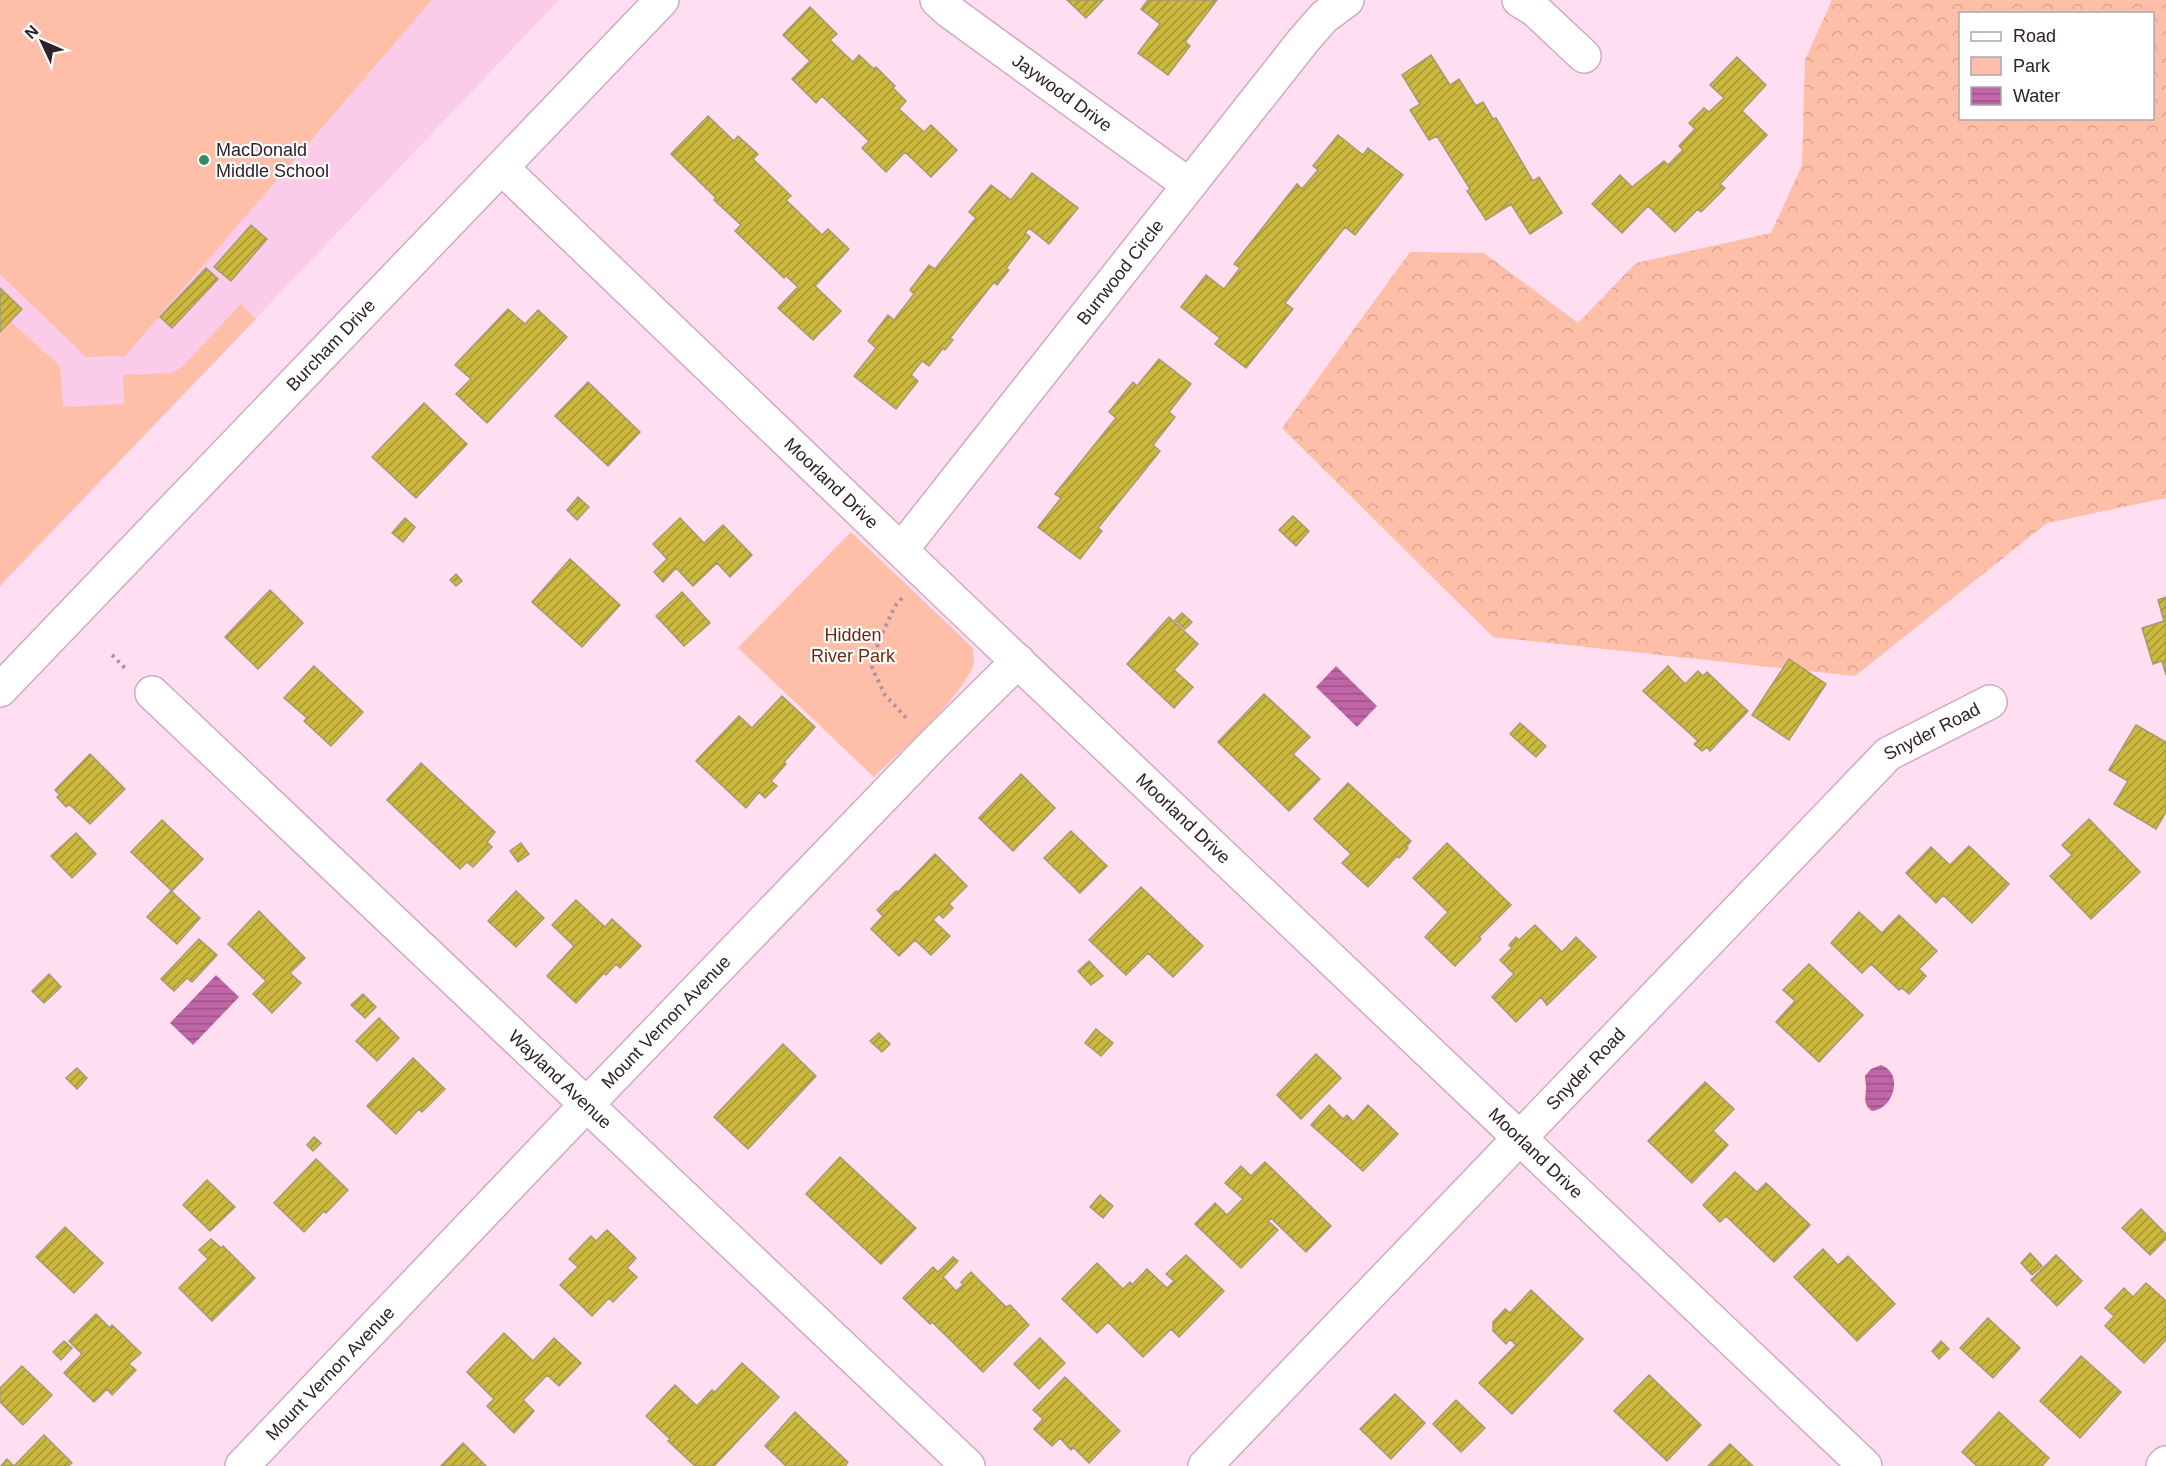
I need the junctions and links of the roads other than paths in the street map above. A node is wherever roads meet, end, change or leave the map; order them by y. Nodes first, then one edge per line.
1 (662, 0) edge
2 (936, 0) edge
3 (1347, 0) edge
4 (1519, 0) edge
5 (1584, 56) dead end
6 (502, 168) junction
7 (1189, 185) junction
8 (902, 550) junction
9 (1018, 662) junction
10 (0, 690) edge
11 (152, 693) dead end
12 (1990, 702) dead end
13 (588, 1103) junction
14 (1521, 1137) junction
15 (243, 1466) edge
16 (968, 1466) edge
17 (1205, 1466) edge
18 (1865, 1466) edge

1 - 6 street, Burcham Drive
2 - 7 street, Jaywood Drive
3 - 7 street, Burrwood Circle
4 - 5 street
6 - 8 street, Moorland Drive
6 - 10 street, Burcham Drive
7 - 8 street, Burrwood Circle
8 - 9 street, Moorland Drive
9 - 13 street, Mount Vernon Avenue
9 - 14 street, Moorland Drive
11 - 13 street, Wayland Avenue
12 - 14 street, Snyder Road
13 - 15 street, Mount Vernon Avenue
13 - 16 street, Wayland Avenue
14 - 17 street, Snyder Road
14 - 18 street, Moorland Drive

